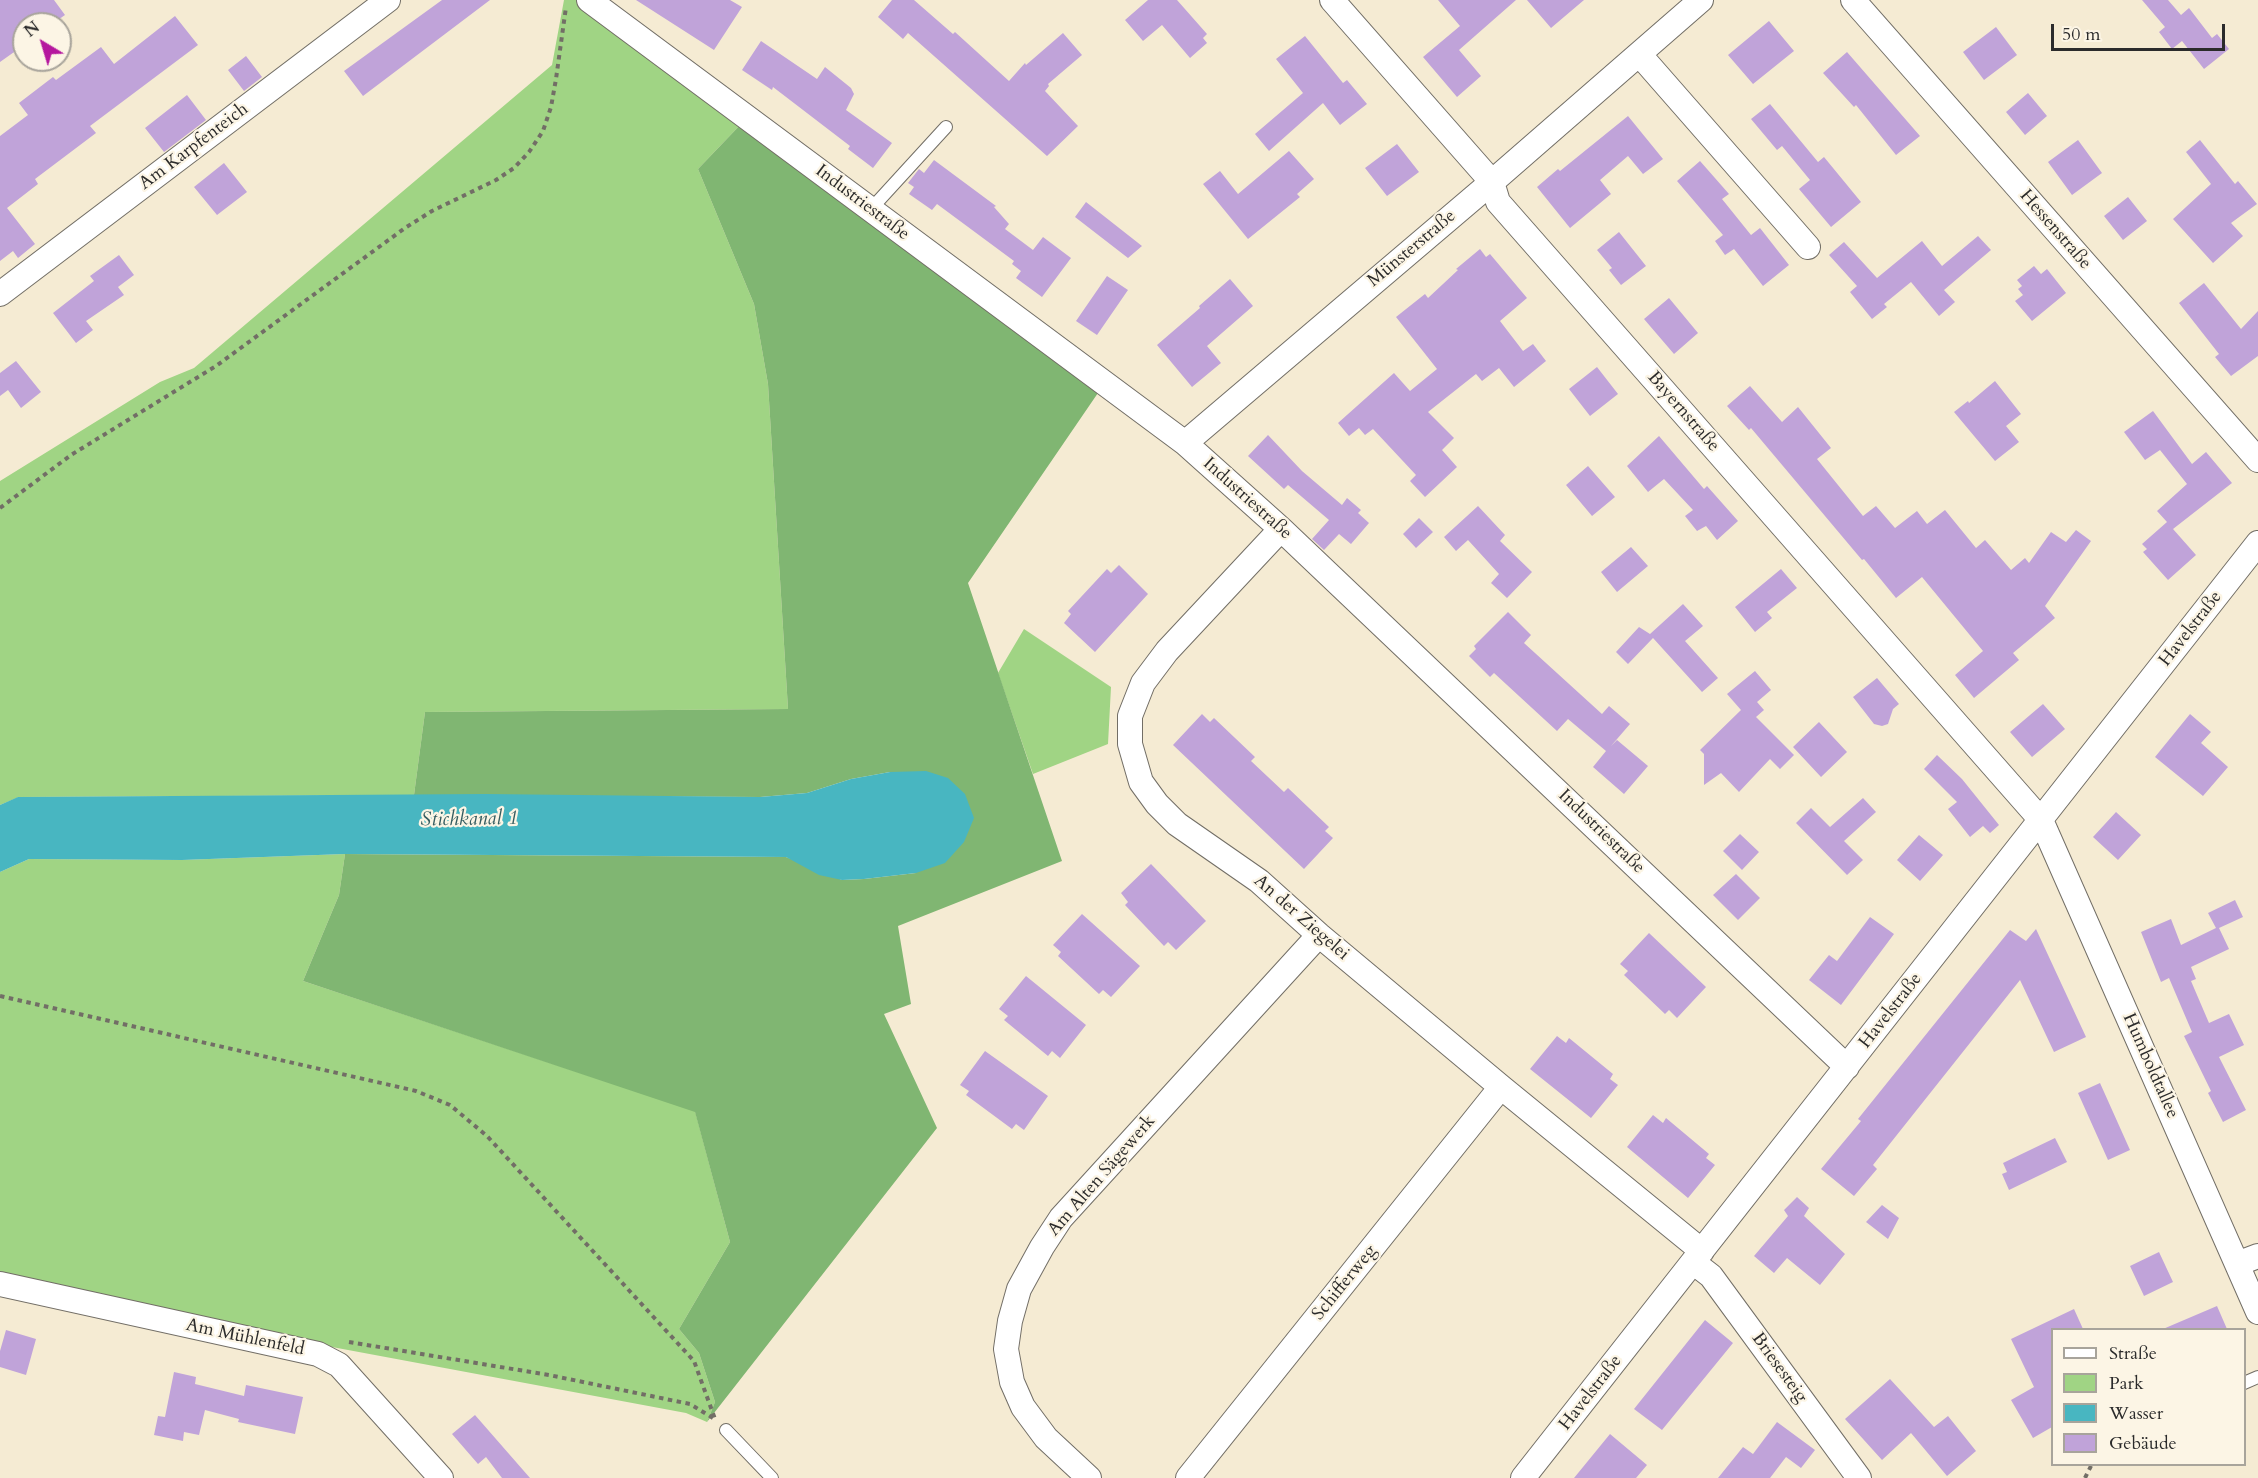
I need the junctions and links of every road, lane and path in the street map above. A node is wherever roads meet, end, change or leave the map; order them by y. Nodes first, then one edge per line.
1 (388, 0) edge
2 (567, 0) edge
3 (589, 0) edge
4 (1332, 0) edge
5 (1701, 0) edge
6 (1853, 0) edge
7 (1639, 54) junction
8 (946, 127) dead end
9 (1492, 182) junction
10 (870, 210) junction
11 (1808, 247) dead end
12 (0, 294) edge
13 (1185, 443) junction
14 (2258, 460) edge
15 (0, 508) edge
16 (1281, 529) junction
17 (2258, 543) edge
18 (2041, 820) junction
19 (1319, 935) junction
20 (0, 996) edge
21 (1847, 1067) junction
22 (1501, 1087) junction
23 (1697, 1257) junction
24 (2248, 1260) edge
25 (0, 1284) edge
26 (2258, 1312) edge
27 (310, 1352) junction
28 (713, 1418) junction
29 (726, 1430) joint
30 (441, 1478) edge
31 (772, 1478) edge
32 (1089, 1478) edge
33 (1188, 1478) edge
34 (1523, 1478) edge
35 (1859, 1478) edge

1 - 12 street, Am Karpfenteich
2 - 15 path
3 - 10 street, Industriestraße
4 - 9 street, Bayernstraße
5 - 7 street, Münsterstraße
6 - 14 street, Hessenstraße
7 - 9 street, Münsterstraße
7 - 11 street
8 - 10 lane
9 - 13 street, Münsterstraße
9 - 18 street, Bayernstraße
10 - 13 street, Industriestraße
13 - 16 street, Industriestraße
16 - 19 street, An der Ziegelei
16 - 21 street, Industriestraße
17 - 18 street, Havelstraße
18 - 21 street, Havelstraße
18 - 24 street, Humboldtallee
19 - 22 street, An der Ziegelei
19 - 32 street, Am Alten Sägewerk
20 - 28 path
21 - 23 street, Havelstraße
22 - 23 street, An der Ziegelei
22 - 33 street, Schifferweg
23 - 34 street, Havelstraße
23 - 35 street, Briesesteig
24 - 26 street, Humboldtallee
25 - 27 street, Am Mühlenfeld
27 - 28 path
27 - 30 street, Am Mühlenfeld
28 - 29 path
29 - 31 lane

